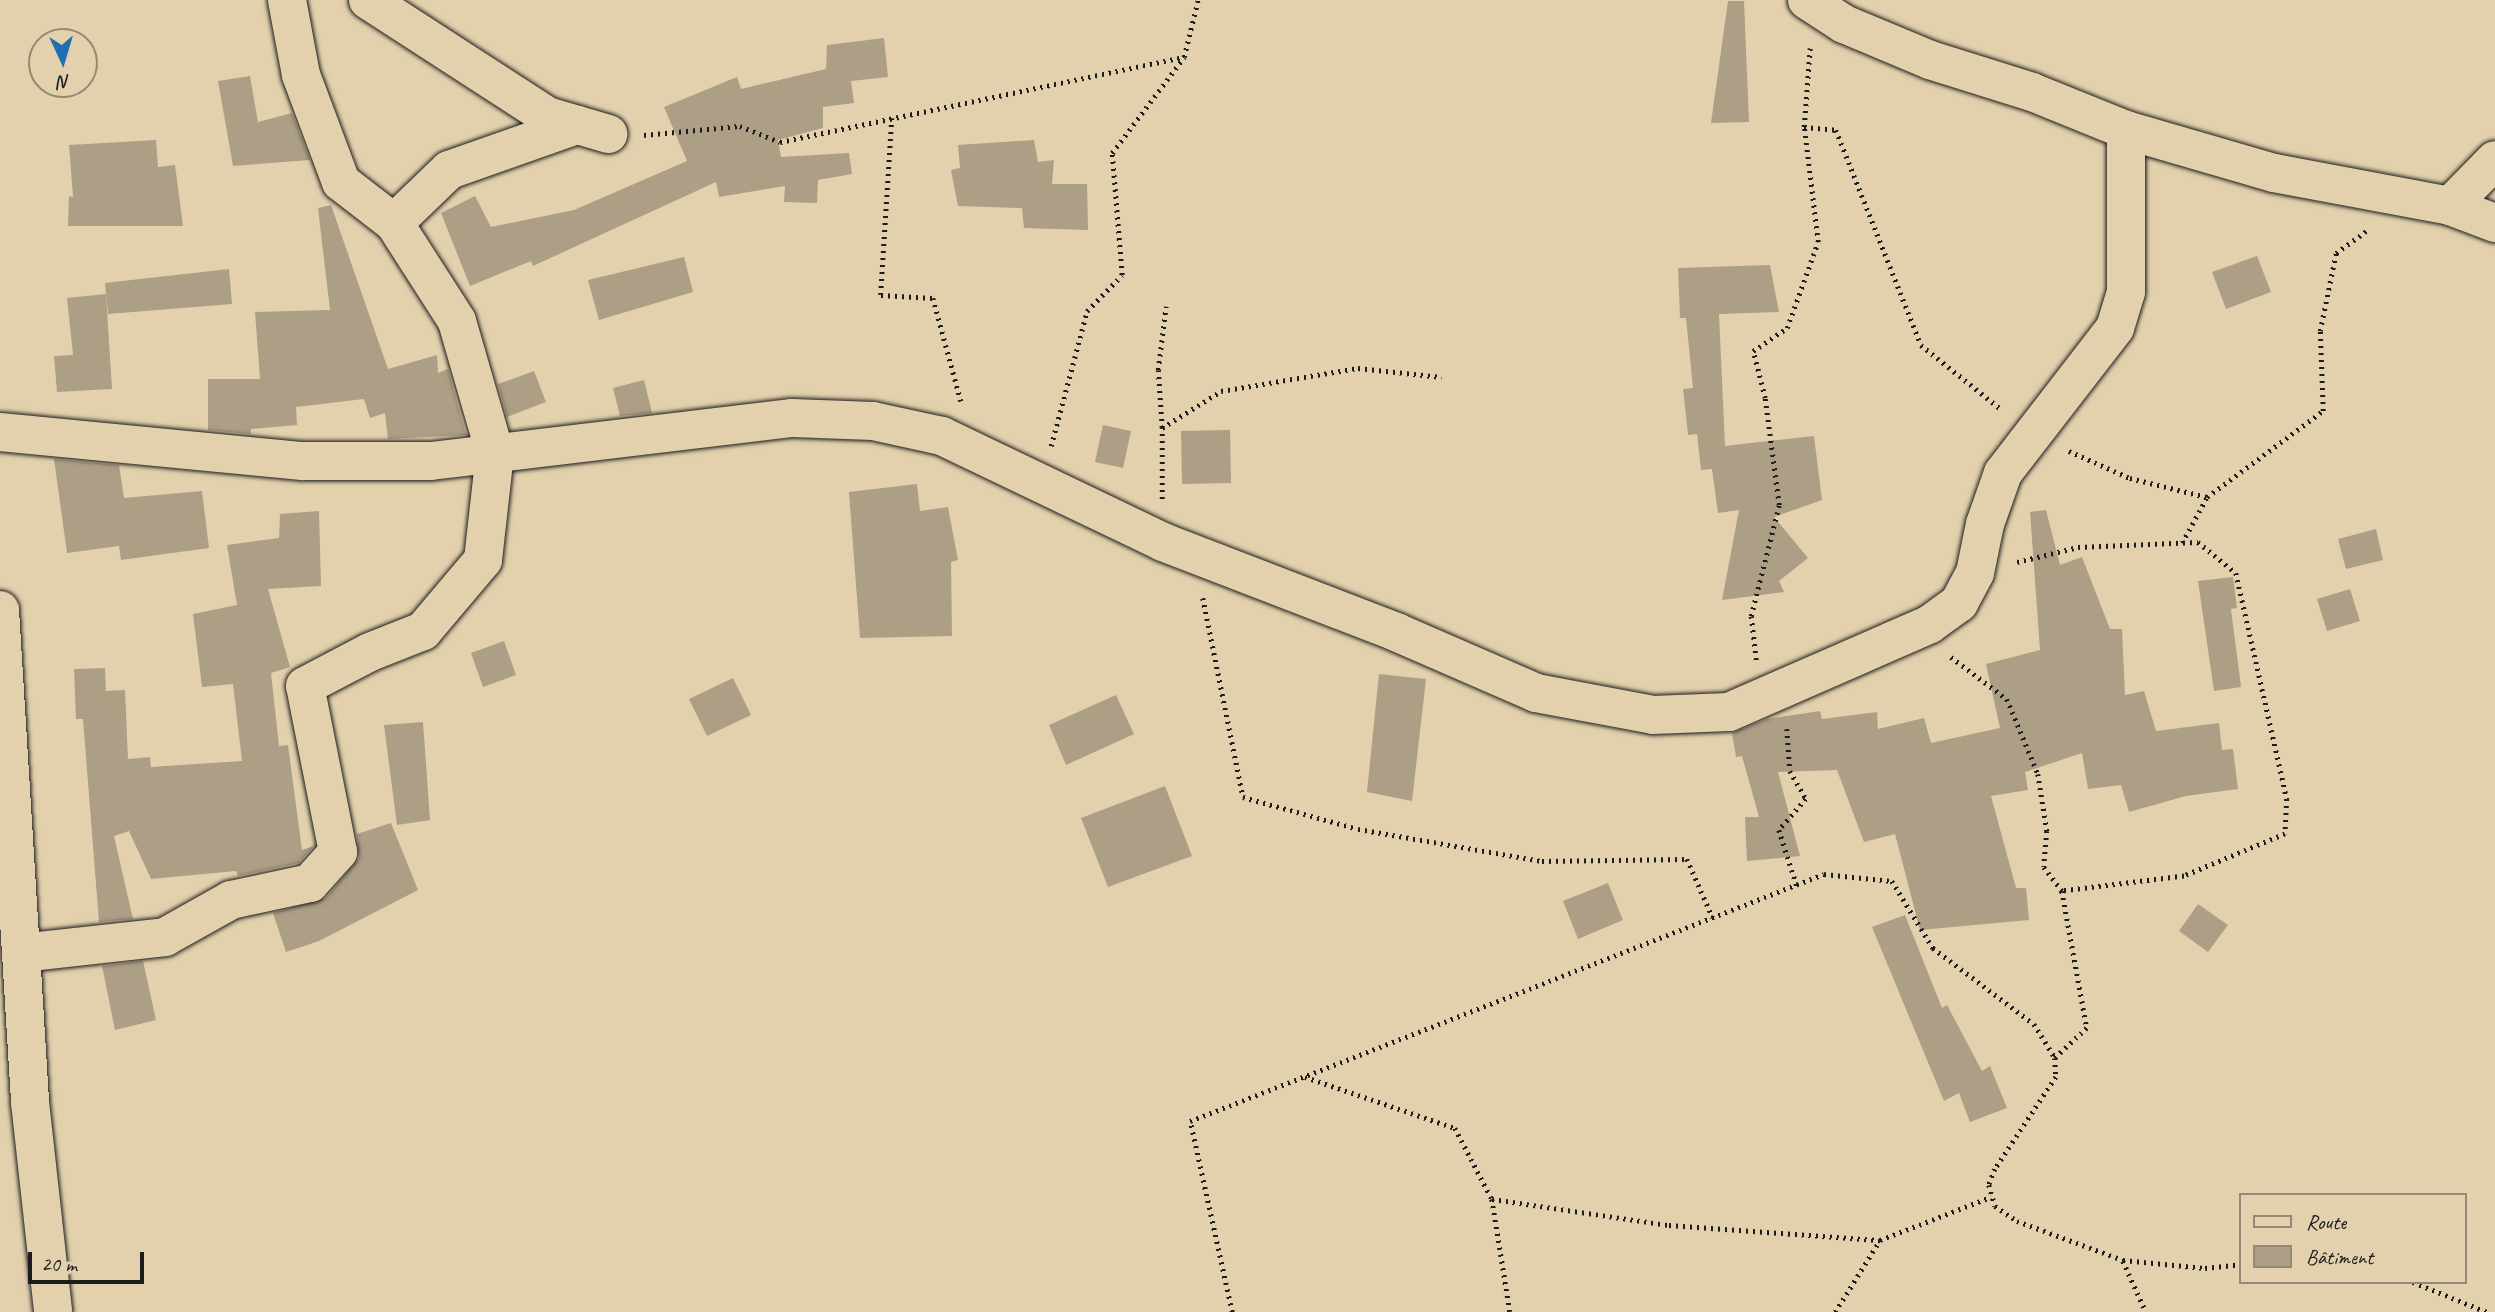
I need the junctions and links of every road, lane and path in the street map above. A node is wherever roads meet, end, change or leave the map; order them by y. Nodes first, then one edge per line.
1 (286, 0) edge
2 (368, 0) edge
3 (1198, 0) edge
4 (1810, 2) edge
5 (1184, 57) junction
6 (892, 118) junction
7 (1804, 127) junction
8 (593, 130) junction
9 (2126, 130) junction
10 (2495, 160) edge
11 (2411, 198) junction
12 (2450, 206) junction
13 (394, 223) junction
14 (2495, 223) edge
15 (1166, 306) dead end
16 (1442, 377) dead end
17 (1162, 428) junction
18 (0, 432) edge
19 (2032, 434) junction
20 (975, 452) junction
21 (495, 453) junction
22 (1041, 484) junction
23 (2207, 497) junction
24 (2182, 543) junction
25 (1177, 547) junction
26 (1975, 573) junction
27 (0, 610) edge
28 (1917, 630) junction
29 (1772, 694) junction
30 (1797, 886) junction
31 (2062, 891) junction
32 (1713, 918) junction
33 (21, 953) junction
34 (2055, 1058) junction
35 (1304, 1077) junction
36 (1991, 1197) junction
37 (1492, 1199) junction
38 (1880, 1240) junction
39 (2123, 1260) junction
40 (2240, 1264) edge
41 (2418, 1284) edge
42 (53, 1312) edge
43 (1232, 1312) edge
44 (1510, 1312) edge
45 (1835, 1312) edge
46 (2146, 1312) edge
47 (2487, 1312) edge

1 - 13 street
2 - 8 street
3 - 5 path
4 - 7 path
4 - 9 street
5 - 6 path
5 - 22 path
6 - 8 path
6 - 20 path
7 - 19 path
7 - 29 path
8 - 13 street
9 - 11 street
9 - 19 street
10 - 12 street
11 - 12 street
11 - 23 path
12 - 14 street
13 - 21 street
15 - 17 path
16 - 17 path
17 - 25 path
18 - 21 street
19 - 23 path
19 - 26 street
20 - 21 street
20 - 22 street
21 - 33 street
22 - 25 street
23 - 24 path
24 - 26 path
24 - 31 path
25 - 29 street
25 - 32 path
26 - 28 street
27 - 33 street
28 - 29 street
28 - 31 path
29 - 30 path
30 - 32 path
30 - 34 path
31 - 34 path
32 - 35 path
33 - 42 street
34 - 36 path
35 - 37 path
35 - 43 path
36 - 38 path
36 - 39 path
37 - 38 path
37 - 44 path
38 - 45 path
39 - 40 path
39 - 46 path
41 - 47 path

